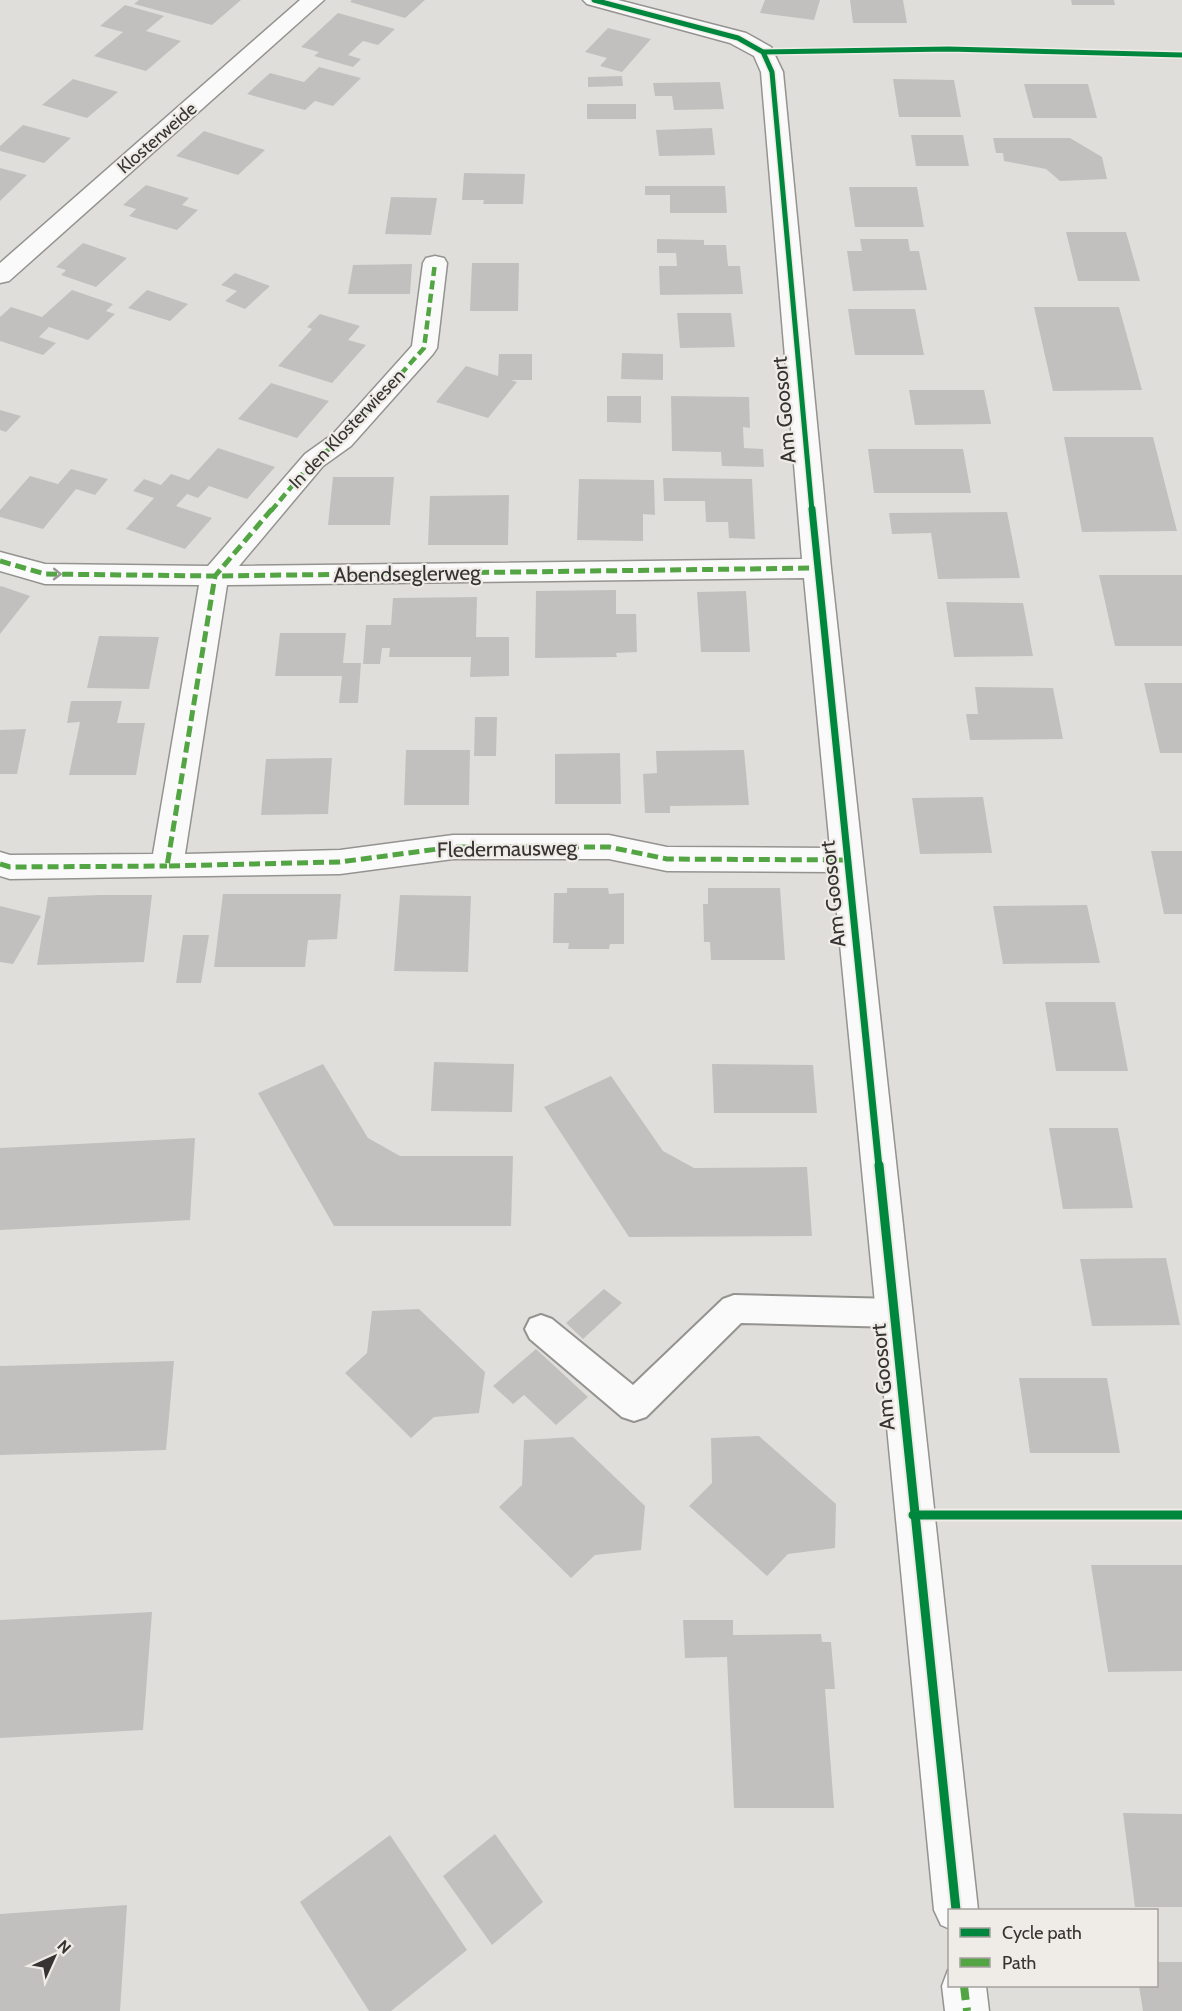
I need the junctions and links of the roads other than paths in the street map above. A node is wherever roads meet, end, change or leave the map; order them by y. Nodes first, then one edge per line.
1 (313, 0) edge
2 (594, 0) edge
3 (435, 262) dead end
4 (0, 276) edge
5 (0, 561) edge
6 (817, 568) junction
7 (215, 576) junction
8 (847, 860) junction
9 (0, 864) edge
10 (167, 866) junction
11 (895, 1313) junction
12 (541, 1329) dead end
13 (956, 1909) edge
14 (964, 1987) edge
15 (967, 2011) edge

1 - 4 street, Klosterweide
2 - 6 street, Am Goosort
3 - 7 street, In den Klosterwiesen
5 -> 7 street, Abendseglerweg
6 - 7 street, Abendseglerweg
6 - 8 street, Am Goosort
7 - 10 street
8 - 10 street, Fledermausweg
8 - 11 street, Am Goosort
9 - 10 street, Fledermausweg
11 - 12 lane
11 - 13 street, Am Goosort
14 - 15 street

